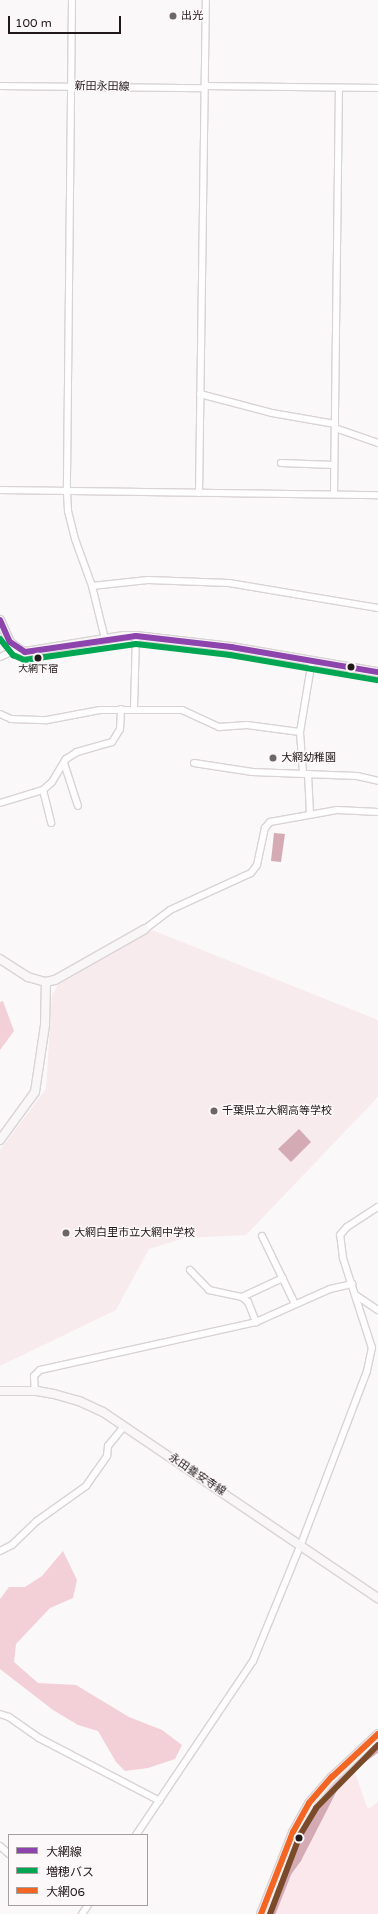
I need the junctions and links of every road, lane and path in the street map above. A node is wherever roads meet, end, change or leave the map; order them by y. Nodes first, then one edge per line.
1 (72, 0) edge
2 (206, 0) edge
3 (0, 86) edge
4 (72, 87) junction
5 (204, 87) junction
6 (339, 88) junction
7 (378, 88) edge
8 (200, 394) junction
9 (335, 426) junction
10 (378, 443) edge
11 (281, 463) dead end
12 (334, 465) junction
13 (0, 490) edge
14 (67, 492) junction
15 (199, 493) junction
16 (334, 494) junction
17 (378, 495) edge
18 (92, 586) junction
19 (378, 608) edge
20 (0, 620) edge
21 (136, 636) junction
22 (104, 639) junction
23 (18, 649) junction
24 (0, 657) edge
25 (312, 660) junction
26 (378, 672) edge
27 (134, 708) junction
28 (121, 709) junction
29 (0, 714) edge
30 (300, 732) junction
31 (64, 763) junction
32 (194, 763) dead end
33 (305, 774) junction
34 (378, 781) edge
35 (43, 790) junction
36 (0, 803) edge
37 (78, 806) dead end
38 (378, 812) edge
39 (310, 814) junction
40 (51, 823) dead end
41 (145, 929) joint
42 (0, 959) edge
43 (46, 982) junction
44 (0, 1140) edge
45 (378, 1207) edge
46 (262, 1236) dead end
47 (190, 1270) dead end
48 (283, 1278) junction
49 (352, 1284) junction
50 (357, 1296) junction
51 (242, 1297) junction
52 (295, 1304) junction
53 (378, 1310) edge
54 (256, 1322) junction
55 (0, 1391) edge
56 (35, 1391) junction
57 (124, 1426) junction
58 (301, 1544) junction
59 (0, 1551) edge
60 (378, 1598) edge
61 (0, 1714) edge
62 (378, 1734) edge
63 (160, 1800) junction
64 (137, 1834) edge
65 (0, 1846) edge
66 (8, 1853) edge
67 (261, 1914) edge

1 - 4 street
2 - 5 street
3 - 4 street, 新田永田線
4 - 5 street, 新田永田線
4 - 14 street
5 - 6 street, 新田永田線
5 - 8 street
6 - 7 street, 新田永田線
6 - 9 street
8 - 9 street
8 - 15 street
9 - 10 street
9 - 12 street
11 - 12 street
12 - 16 street
13 - 14 street
14 - 15 street
14 - 18 street
15 - 16 street
16 - 17 street
18 - 19 street
18 - 22 street
20 - 23 street
21 - 22 street
21 - 25 street
21 - 27 street
22 - 23 street
23 - 24 street
25 - 26 street
25 - 30 street
27 - 28 street
27 - 30 street
28 - 29 street
28 - 31 street
30 - 33 street
31 - 35 street
31 - 37 street
32 - 33 street
33 - 34 street
33 - 39 street
35 - 36 street
35 - 40 street
38 - 39 street
39 - 41 street
41 - 43 street
42 - 43 street
43 - 44 street
45 - 49 street
46 - 48 street
47 - 51 street
48 - 51 street
48 - 52 street
49 - 50 street
49 - 52 street
50 - 53 street
50 - 58 street
51 - 54 street
52 - 54 street
54 - 56 street
55 - 56 street, 永田養安寺線
56 - 57 street, 永田養安寺線
57 - 58 street, 永田養安寺線
57 - 59 street
58 - 60 street, 永田養安寺線
58 - 63 street
61 - 63 street
62 - 67 main road
63 - 64 street
65 - 66 street

